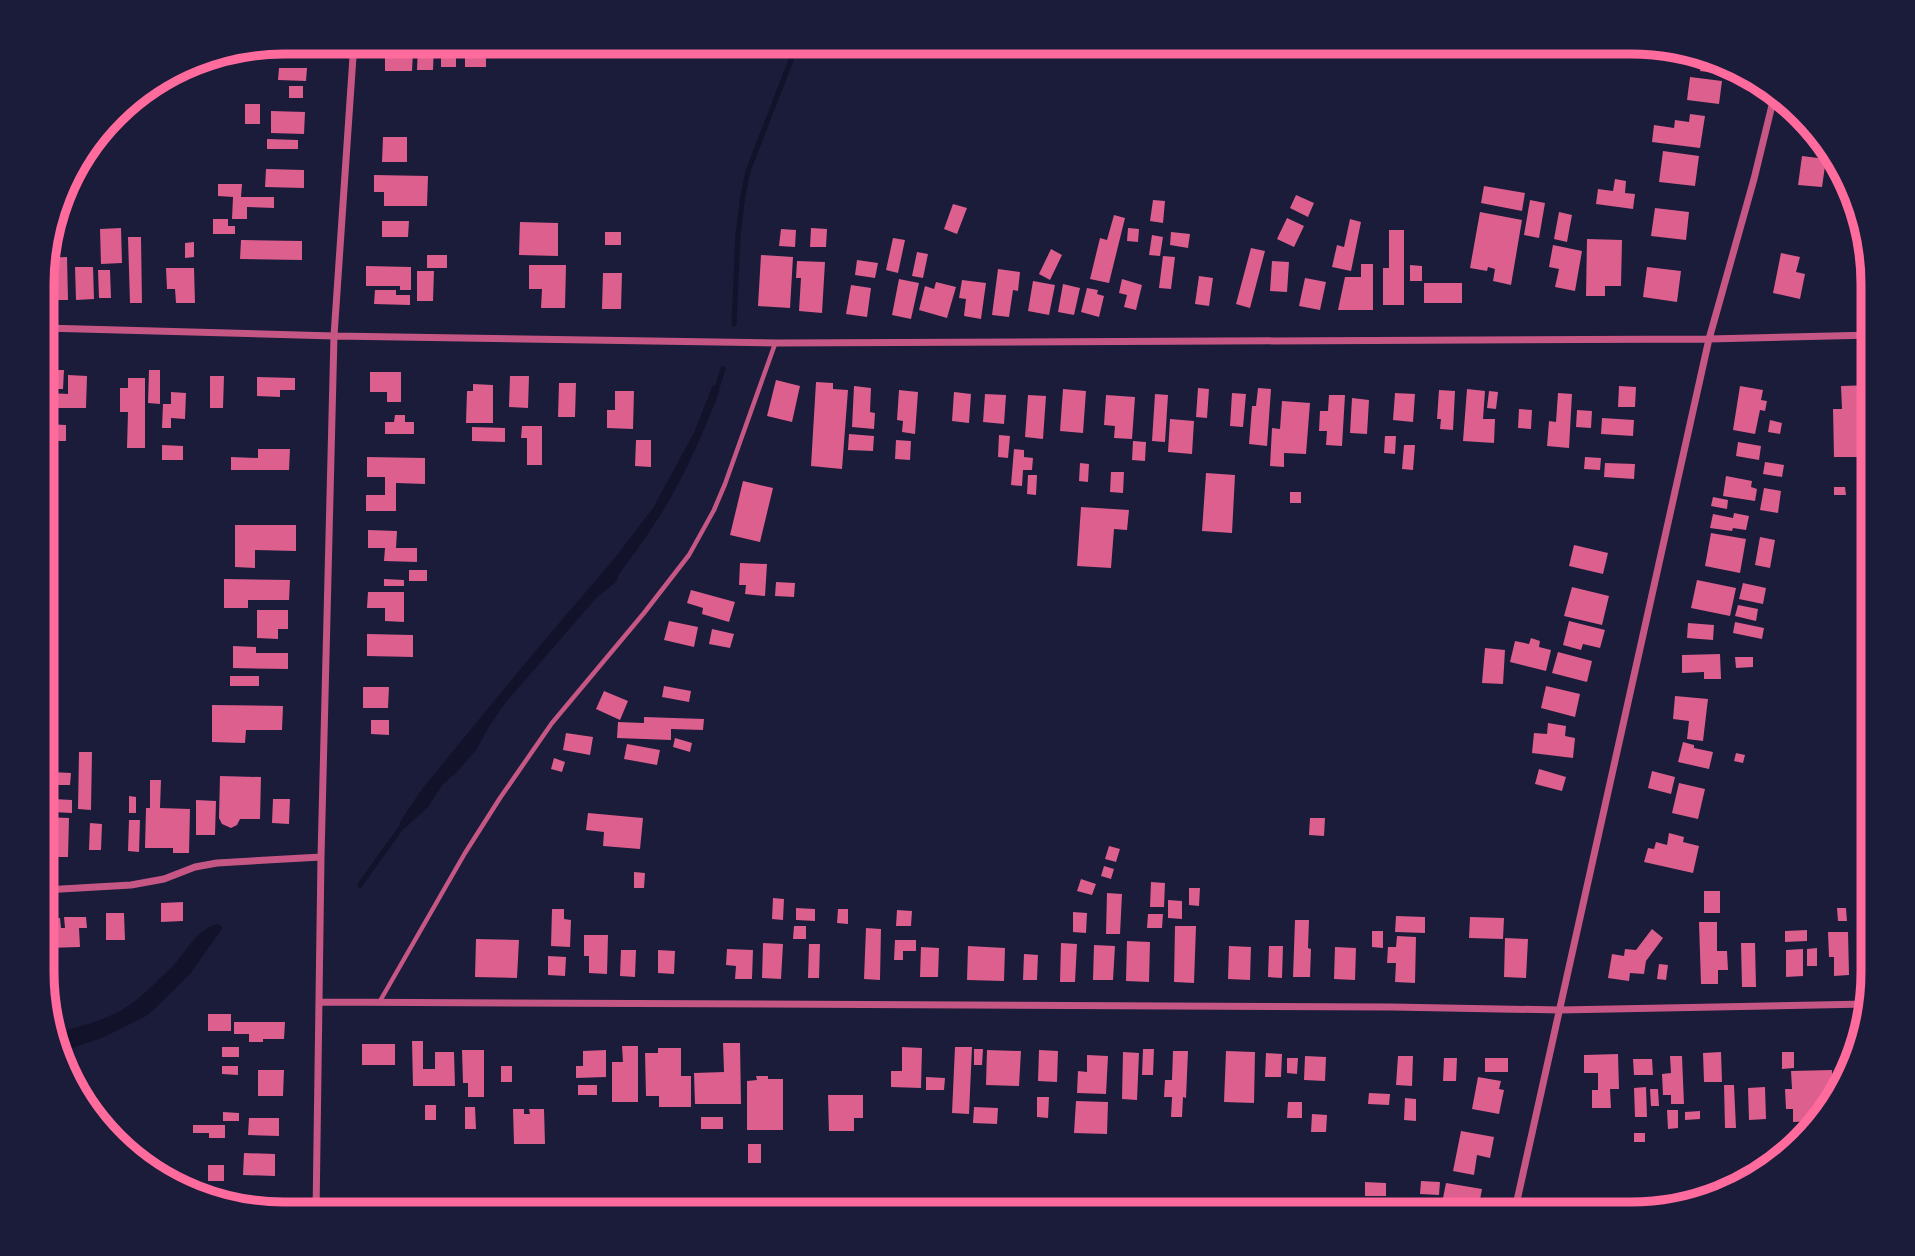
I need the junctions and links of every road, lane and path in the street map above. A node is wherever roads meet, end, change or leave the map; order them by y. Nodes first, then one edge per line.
1 (353, 54) edge
2 (1772, 103) edge
3 (54, 328) edge
4 (1860, 335) edge
5 (334, 336) junction
6 (1709, 339) junction
7 (776, 343) junction
8 (321, 857) junction
9 (54, 889) edge
10 (380, 1001) junction
11 (319, 1002) junction
12 (1858, 1004) edge
13 (1560, 1010) junction
14 (1517, 1201) edge
15 (316, 1202) edge

1 - 5 street
2 - 6 street
3 - 5 street
4 - 6 street
5 - 7 street
5 - 8 street
6 - 7 street
6 - 13 street
7 - 10 lane
8 - 9 street
8 - 11 street
10 - 11 street
10 - 13 street
11 - 15 street
12 - 13 street
13 - 14 street

